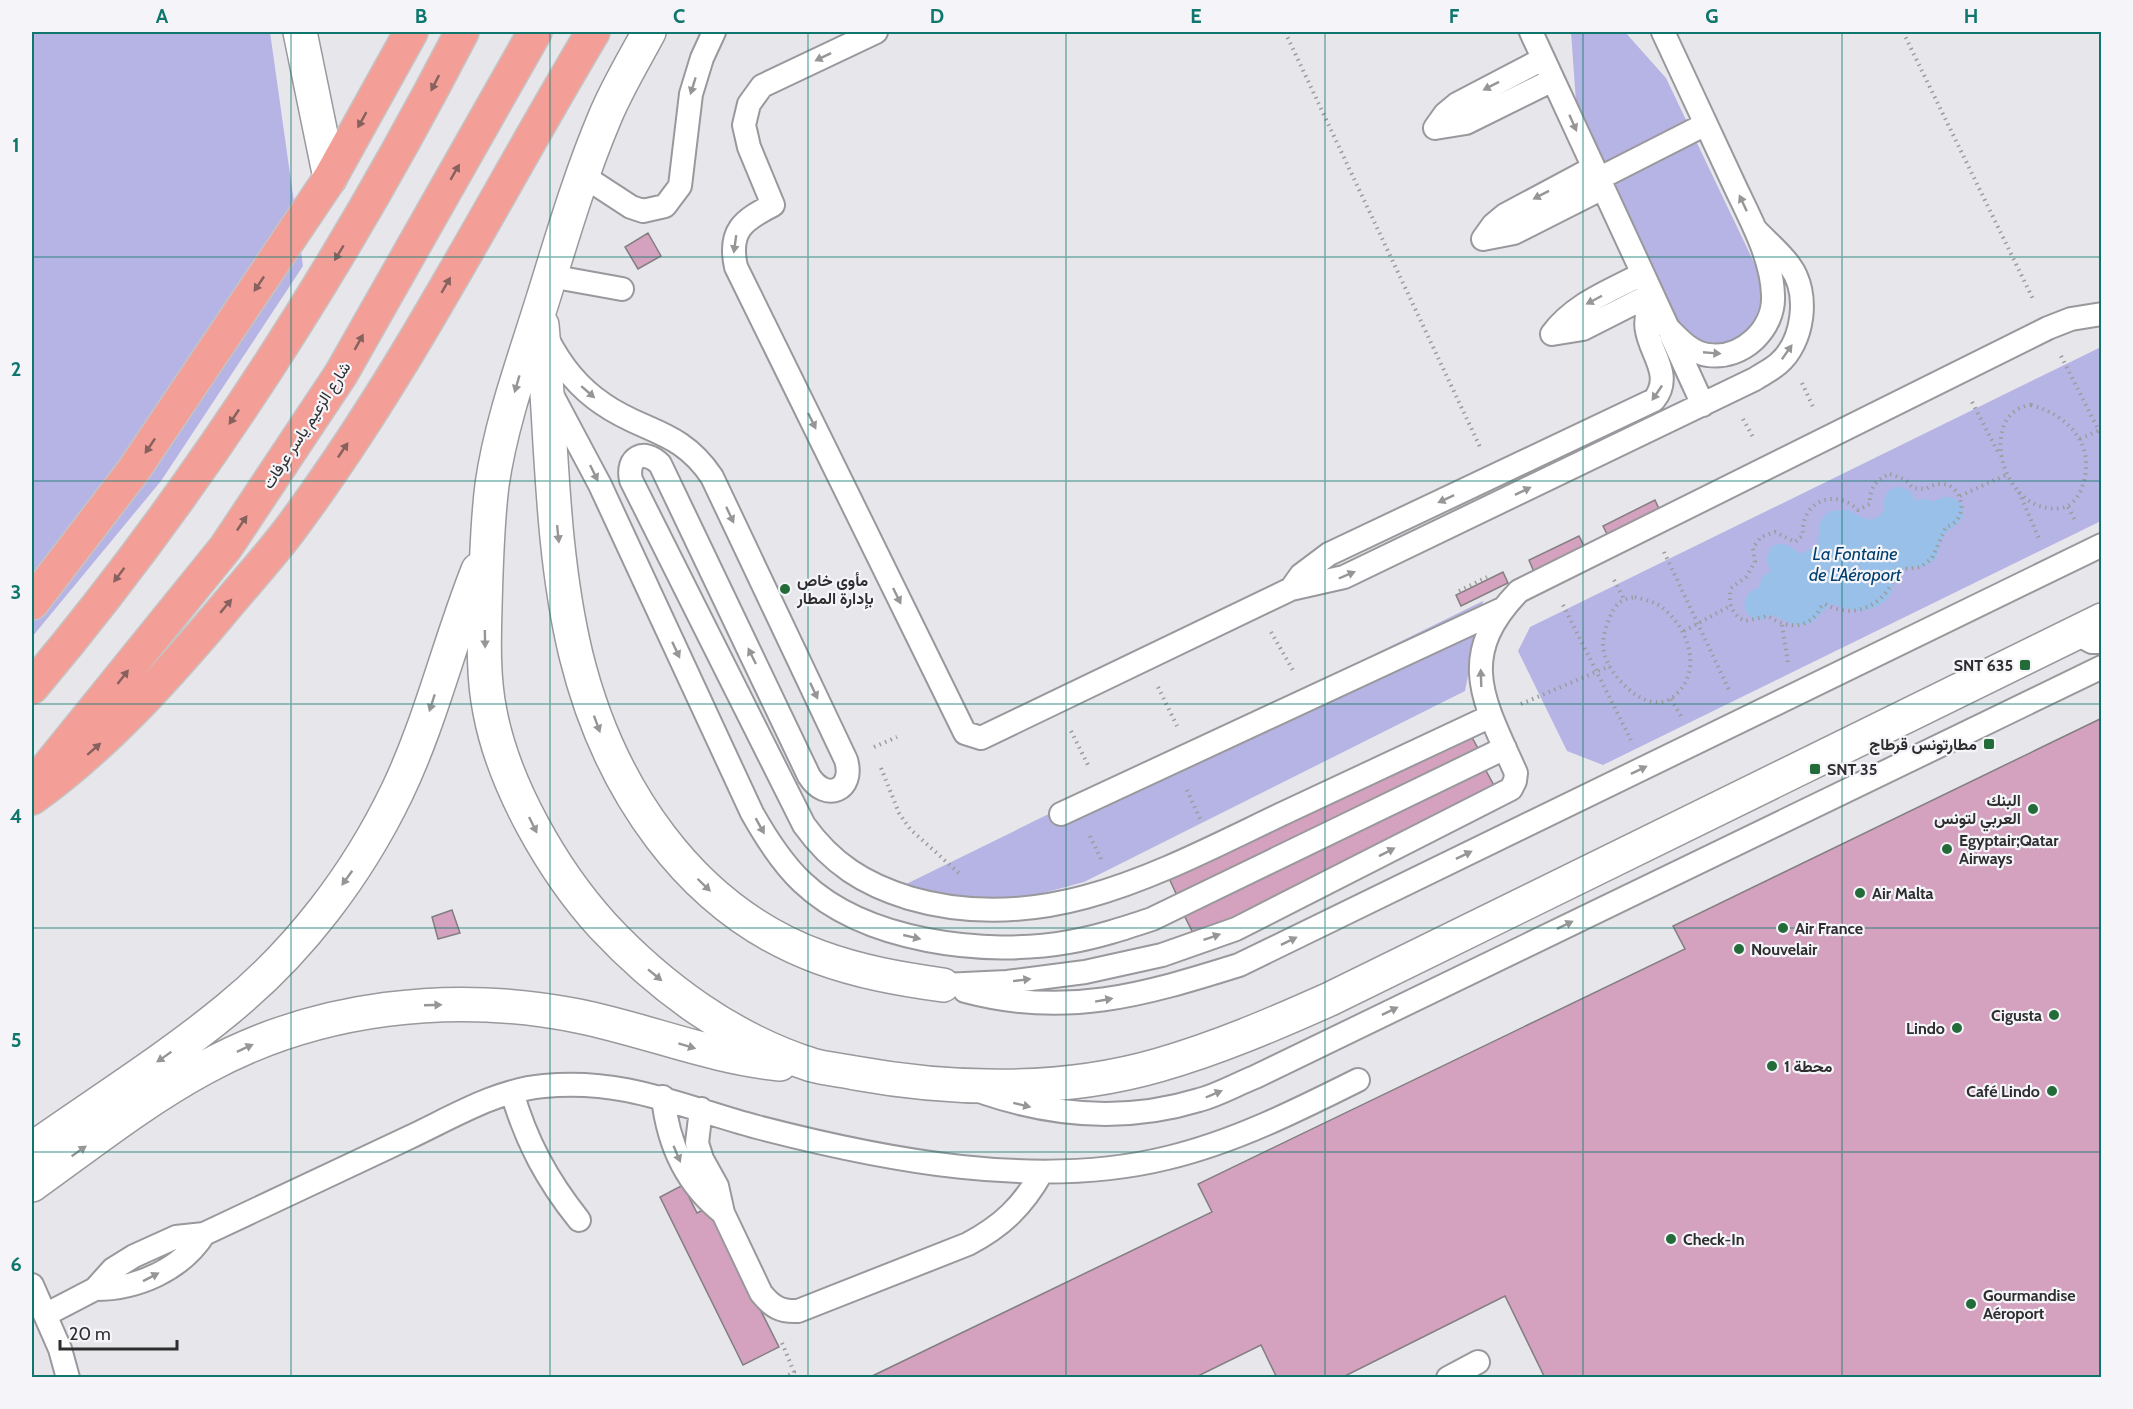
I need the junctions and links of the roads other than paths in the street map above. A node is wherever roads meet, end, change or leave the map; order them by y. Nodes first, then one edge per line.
1 (300, 32) edge
2 (411, 32) edge
3 (462, 32) edge
4 (535, 32) edge
5 (593, 32) edge
6 (649, 32) edge
7 (714, 32) edge
8 (876, 32) edge
9 (1531, 32) edge
10 (1663, 32) edge
11 (1543, 59) junction
12 (1553, 80) junction
13 (1706, 124) junction
14 (582, 175) junction
15 (330, 178) junction
16 (1598, 178) junction
17 (1755, 229) junction
18 (550, 276) junction
19 (622, 289) dead end
20 (1649, 289) junction
21 (2102, 314) edge
22 (541, 318) junction
23 (1668, 328) junction
24 (546, 385) junction
25 (1703, 405) junction
26 (2102, 545) edge
27 (486, 549) junction
28 (1291, 589) junction
29 (32, 603) edge
30 (1500, 610) junction
31 (2092, 632) edge
32 (2102, 667) edge
33 (32, 687) edge
34 (1490, 717) junction
35 (1505, 748) junction
36 (32, 787) edge
37 (32, 798) edge
38 (1069, 810) road end
39 (984, 910) junction
40 (983, 946) junction
41 (943, 985) junction
42 (813, 1065) junction
43 (1358, 1080) dead end
44 (967, 1086) junction
45 (512, 1092) junction
46 (663, 1097) junction
47 (701, 1109) junction
48 (32, 1149) edge
49 (1042, 1172) junction
50 (32, 1185) edge
51 (723, 1213) junction
52 (579, 1220) dead end
53 (32, 1285) edge
54 (45, 1315) junction
55 (60, 1349) junction
56 (1478, 1362) dead end
57 (68, 1377) edge
58 (82, 1377) edge
59 (1448, 1377) edge

1 - 15 street
2 -> 15 highway
3 -> 33 highway
36 -> 4 highway, شارع الزعيم ياسر عرفات
37 -> 5 highway
6 - 14 street
7 -> 14 lane
8 -> 28 lane
9 - 11 lane
10 - 13 lane
11 - 12 lane
11 -> 12 lane
12 -> 16 lane
13 - 16 lane
17 -> 13 lane
14 - 18 street
15 -> 29 highway
16 - 20 lane
23 -> 17 lane
25 -> 17 lane
18 - 19 lane
18 - 22 street
20 - 23 lane
20 -> 28 lane
21 - 30 lane
22 - 24 street
22 -> 27 street
22 -> 39 lane
23 - 25 lane
24 -> 40 lane
24 -> 41 street
28 -> 25 lane
41 -> 26 lane
27 -> 42 street
27 -> 48 street
34 -> 30 lane
30 - 38 lane
31 - 44 street
44 -> 32 lane
34 - 35 lane
34 - 39 lane
35 - 40 lane
41 -> 35 lane
39 - 40 lane
42 - 44 street
50 -> 42 street
43 - 49 lane
45 - 46 lane
45 - 52 lane
45 - 54 lane
46 - 47 lane
46 -> 51 lane
47 - 49 lane
47 - 51 lane
49 - 51 lane
53 - 54 lane
54 - 55 lane
55 - 57 lane
55 - 58 lane
56 - 59 lane

